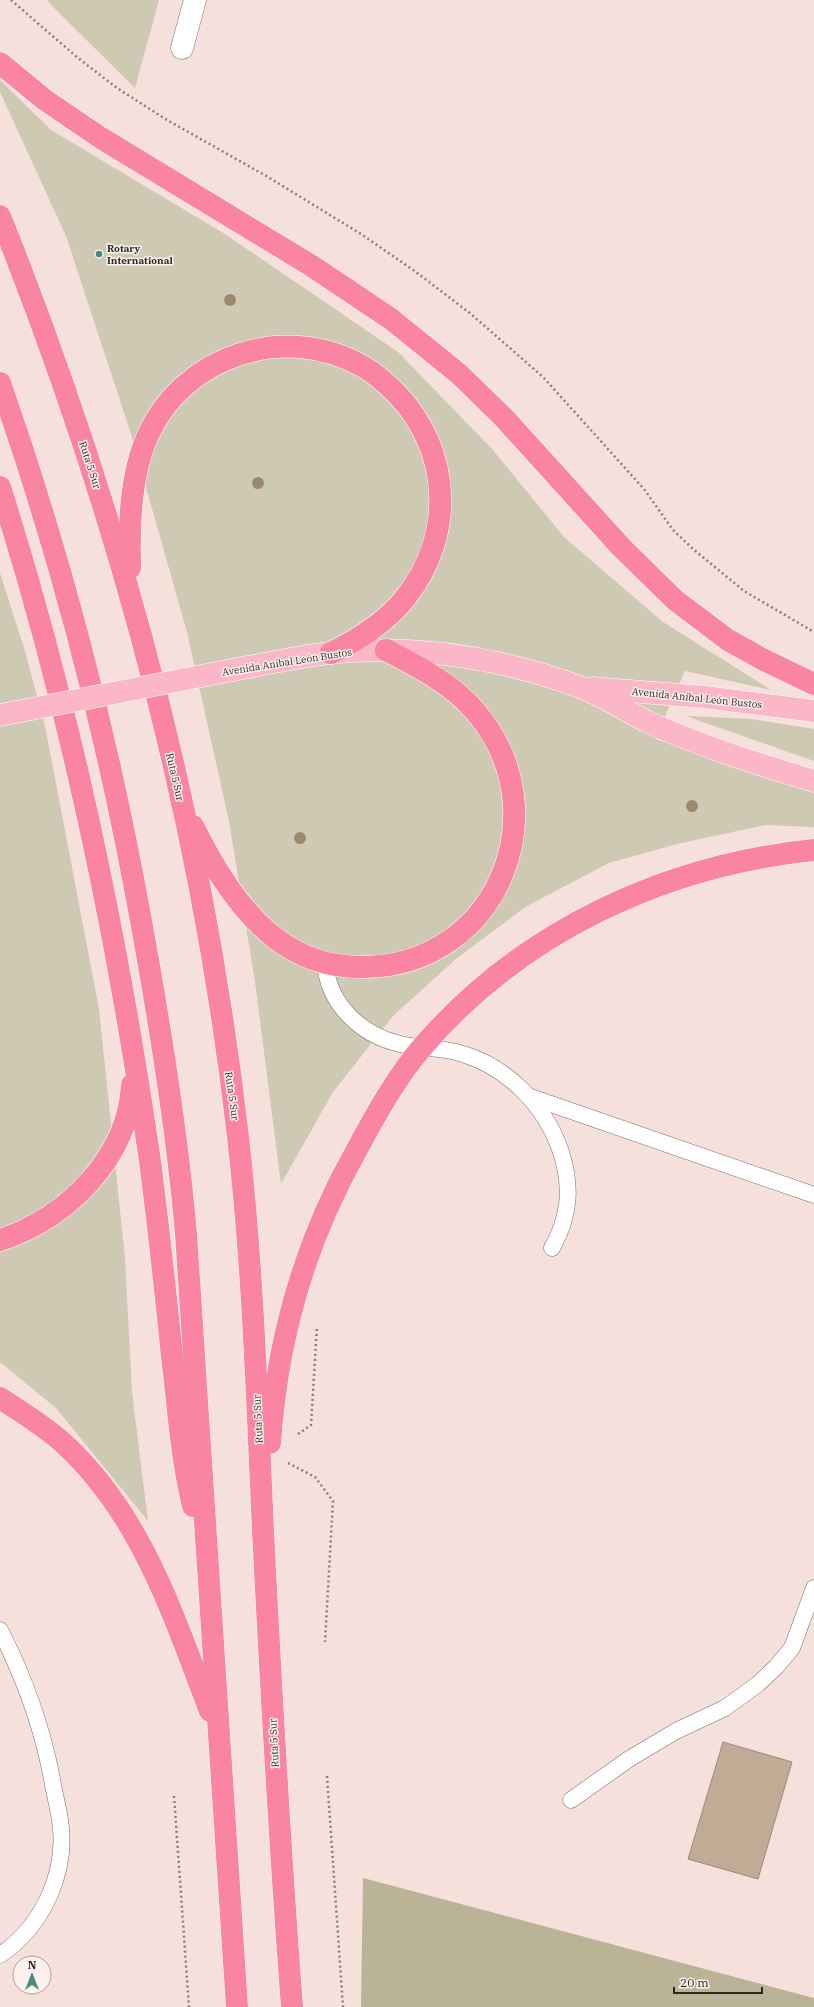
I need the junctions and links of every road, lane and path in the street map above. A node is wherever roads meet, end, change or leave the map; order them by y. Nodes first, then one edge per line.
1 (11, 0) edge
2 (195, 0) edge
3 (182, 48) dead end
4 (0, 63) edge
5 (0, 216) edge
6 (0, 383) edge
7 (0, 487) edge
8 (131, 595) junction
9 (814, 632) edge
10 (386, 650) junction
11 (331, 653) junction
12 (814, 684) edge
13 (581, 687) junction
14 (814, 712) edge
15 (8, 713) edge
16 (814, 781) edge
17 (181, 802) junction
18 (814, 850) edge
19 (325, 964) junction
20 (422, 1047) junction
21 (133, 1059) junction
22 (528, 1096) junction
23 (814, 1195) edge
24 (0, 1240) edge
25 (552, 1248) dead end
26 (318, 1322) dead end
27 (0, 1398) edge
28 (270, 1454) junction
29 (264, 1534) junction
30 (208, 1555) junction
31 (814, 1588) edge
32 (0, 1630) edge
33 (325, 1642) dead end
34 (217, 1729) junction
35 (327, 1776) dead end
36 (174, 1796) dead end
37 (571, 1800) dead end
38 (0, 1954) edge
39 (189, 2007) edge
40 (237, 2007) edge
41 (292, 2007) edge
42 (343, 2007) edge

1 - 9 path
2 - 3 street
4 - 12 highway
5 - 8 highway, Ruta 5 Sur
6 - 30 highway
7 - 21 highway
8 - 11 highway
8 - 17 highway, Ruta 5 Sur
10 - 11 main road, Avenida Aníbal León Bustos
10 - 13 main road, Avenida Aníbal León Bustos
10 - 19 highway
11 - 15 main road, Avenida Aníbal León Bustos, bridge
13 - 14 main road, Avenida Aníbal León Bustos
13 - 16 main road, Avenida Aníbal León Bustos
17 - 19 highway
17 - 29 highway, Ruta 5 Sur
18 - 20 highway
19 - 20 lane
20 - 22 lane
20 - 28 highway
21 - 24 highway
21 - 30 highway
22 - 23 lane
22 - 25 lane
26 - 28 path
27 - 34 highway
28 - 29 highway
28 - 33 path
29 - 41 highway, Ruta 5 Sur
30 - 34 highway
31 - 37 lane
32 - 38 lane
34 - 40 highway
35 - 42 path
36 - 39 path

